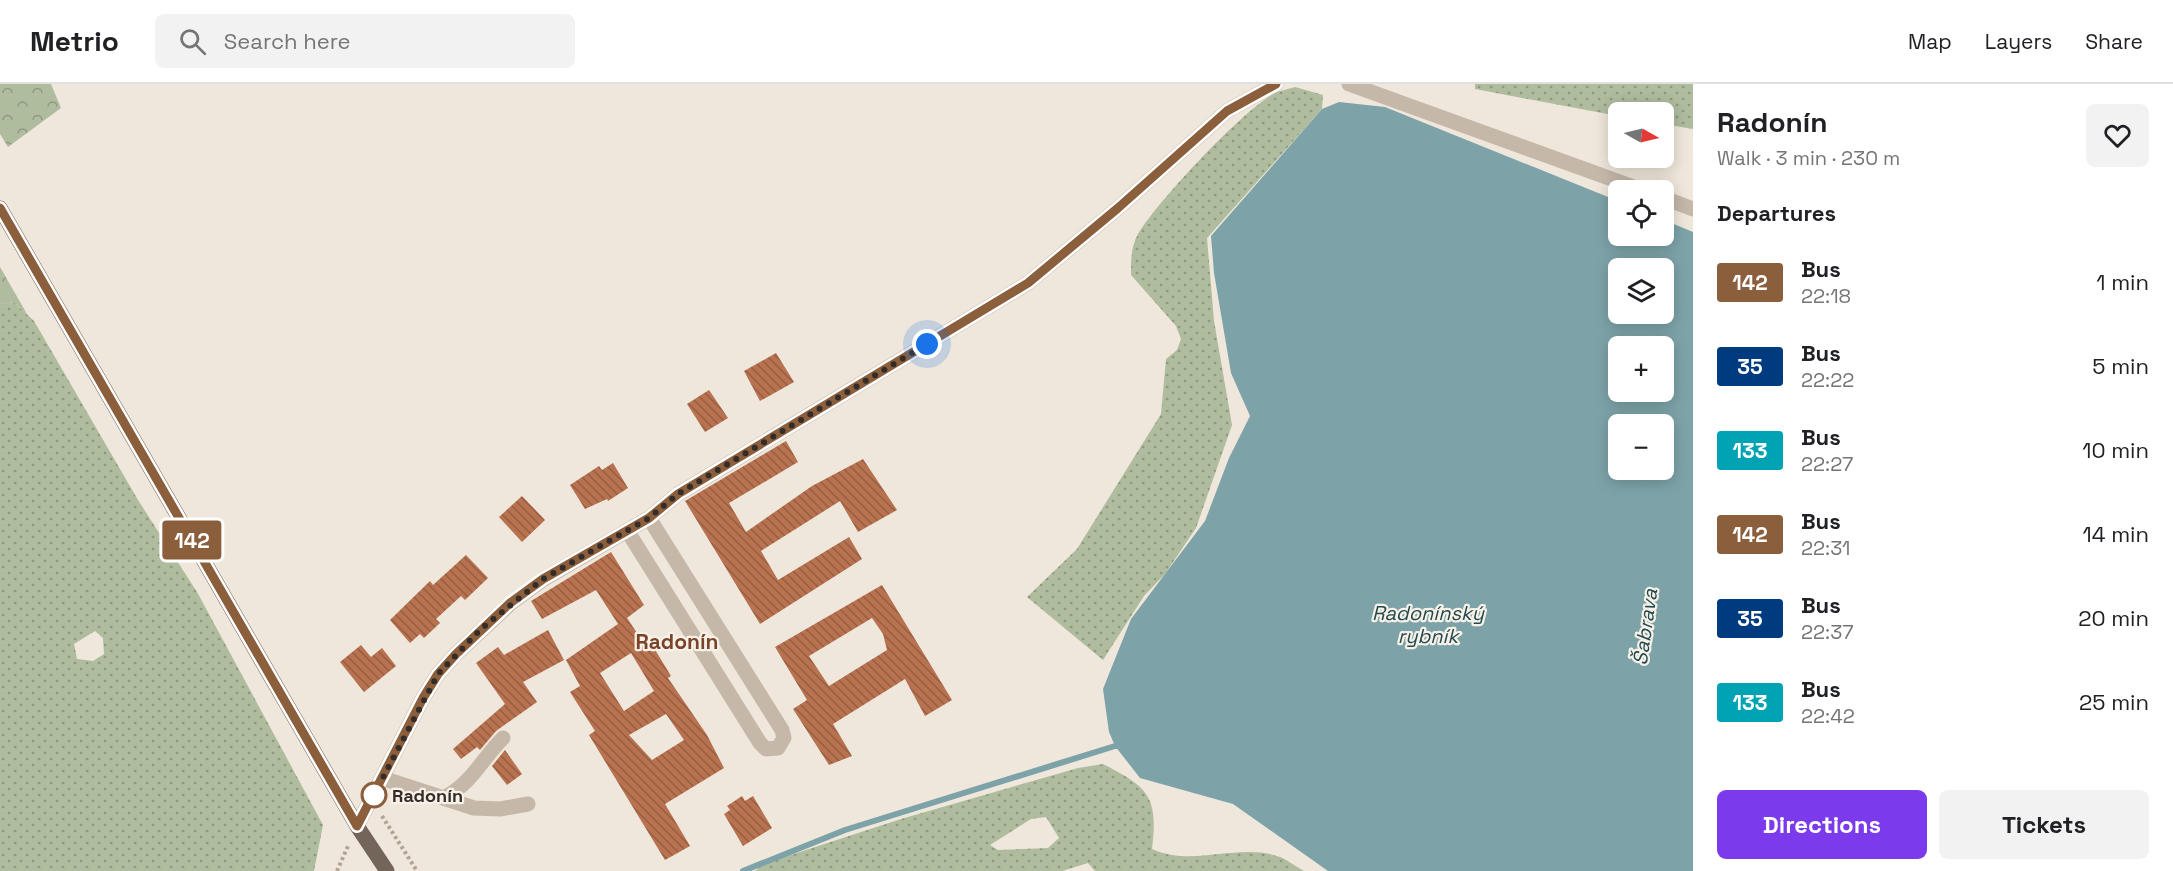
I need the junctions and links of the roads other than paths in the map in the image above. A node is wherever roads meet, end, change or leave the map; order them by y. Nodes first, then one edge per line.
1 (1276, 84) edge
2 (1349, 84) edge
3 (1614, 180) edge
4 (1674, 202) edge
5 (0, 208) edge
6 (1693, 209) edge
7 (649, 518) junction
8 (627, 532) junction
9 (503, 738) dead end
10 (382, 778) junction
11 (444, 798) junction
12 (528, 804) dead end
13 (357, 826) junction
14 (387, 871) edge

1 - 7 street
2 - 3 street
4 - 6 street
5 - 13 main road
7 - 8 street
7 - 8 street
8 - 10 street
9 - 11 street
10 - 11 street
10 - 13 street
11 - 12 street
13 - 14 main road

